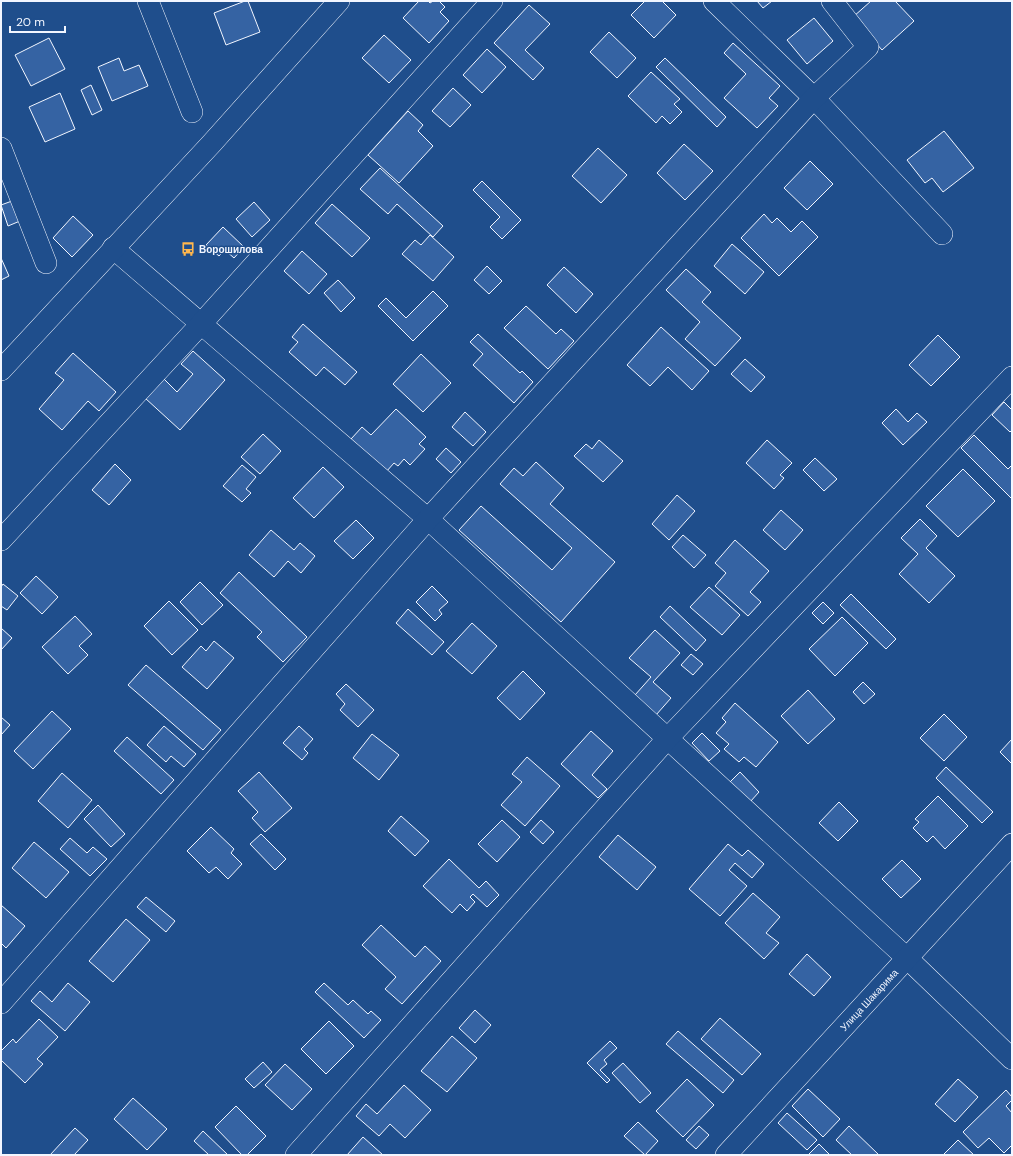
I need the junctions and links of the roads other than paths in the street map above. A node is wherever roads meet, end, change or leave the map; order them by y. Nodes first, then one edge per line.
1 (148, 1) edge
2 (339, 1) edge
3 (492, 1) edge
4 (714, 1) edge
5 (832, 1) edge
6 (814, 98) junction
7 (192, 112) dead end
8 (1, 148) edge
9 (942, 234) dead end
10 (113, 248) junction
11 (46, 263) dead end
12 (201, 324) junction
13 (1, 370) edge
14 (1012, 377) edge
15 (428, 519) junction
16 (1, 540) edge
17 (667, 739) junction
18 (1012, 844) edge
19 (908, 959) junction
20 (1, 1004) edge
21 (1012, 1059) edge
22 (296, 1155) edge
23 (726, 1155) edge

1 - 7 street
2 - 10 street
3 - 12 street
4 - 6 street
5 - 6 street
6 - 9 street
6 - 15 street
8 - 11 street
10 - 12 street
10 - 13 street
12 - 15 street
12 - 16 street
14 - 17 street
15 - 17 street
15 - 20 street
17 - 19 street
17 - 22 street
18 - 19 street, Улица Шакарима
19 - 21 street
19 - 23 street, Улица Шакарима

